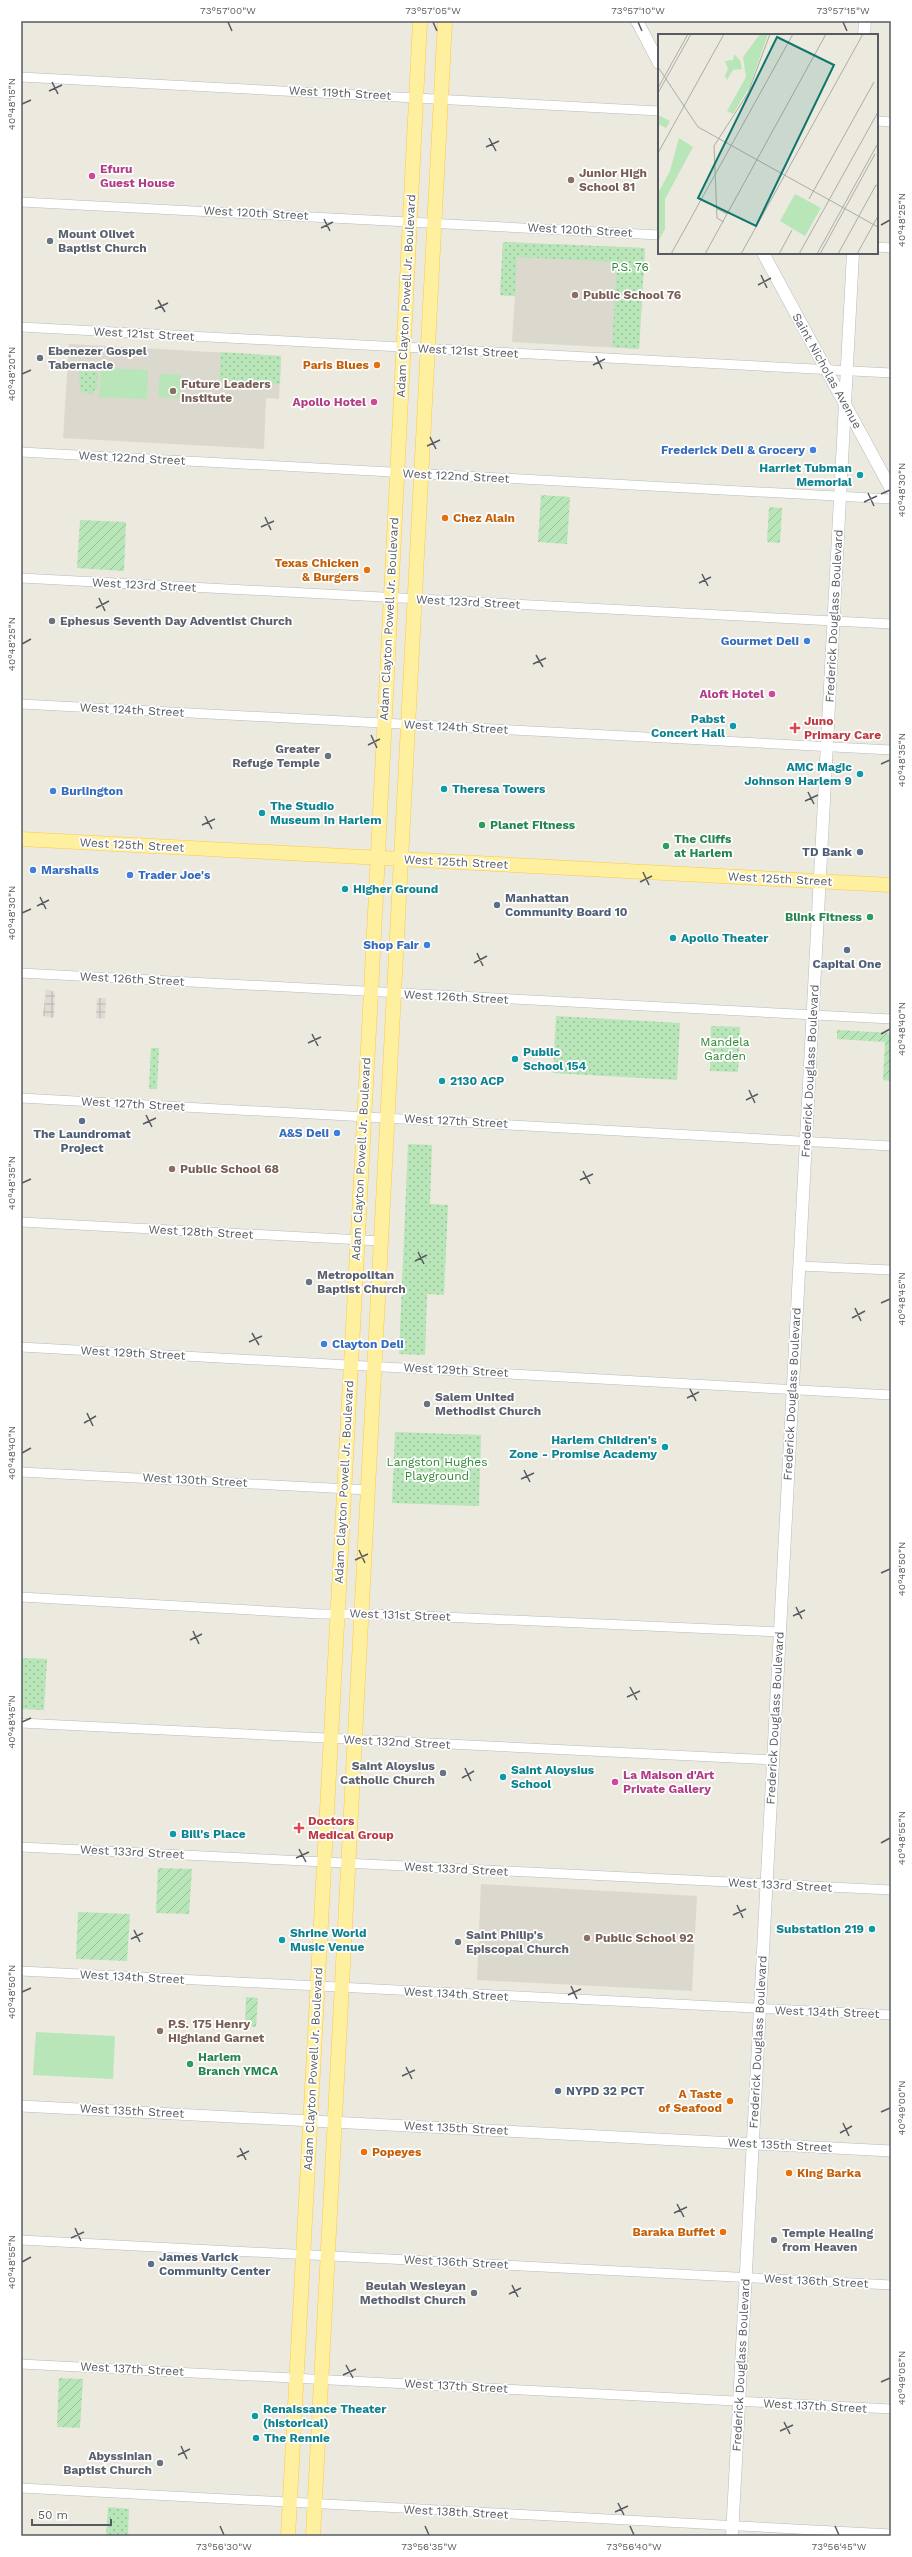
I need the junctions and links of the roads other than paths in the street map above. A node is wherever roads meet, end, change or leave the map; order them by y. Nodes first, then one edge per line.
1 (420, 21) edge
2 (445, 21) edge
3 (637, 21) edge
4 (865, 21) edge
5 (864, 34) edge
6 (658, 61) edge
7 (21, 77) edge
8 (416, 97) junction
9 (441, 98) junction
10 (658, 112) edge
11 (878, 121) edge
12 (891, 122) edge
13 (21, 202) edge
14 (410, 221) junction
15 (435, 222) junction
16 (658, 235) edge
17 (878, 247) edge
18 (891, 248) edge
19 (764, 254) edge
20 (853, 254) edge
21 (21, 327) edge
22 (404, 348) junction
23 (428, 349) junction
24 (826, 369) junction
25 (846, 370) junction
26 (891, 373) edge
27 (845, 404) junction
28 (21, 452) edge
29 (397, 473) junction
30 (421, 474) junction
31 (891, 489) edge
32 (840, 496) junction
33 (891, 499) edge
34 (21, 578) edge
35 (390, 598) junction
36 (414, 599) junction
37 (834, 620) junction
38 (891, 624) edge
39 (21, 704) edge
40 (384, 723) junction
41 (408, 724) junction
42 (828, 747) junction
43 (891, 750) edge
44 (21, 839) edge
45 (377, 858) junction
46 (401, 859) junction
47 (821, 881) junction
48 (891, 885) edge
49 (21, 973) edge
50 (371, 992) junction
51 (396, 994) junction
52 (813, 1015) junction
53 (891, 1019) edge
54 (21, 1098) edge
55 (363, 1116) junction
56 (388, 1118) junction
57 (806, 1142) junction
58 (891, 1146) edge
59 (21, 1222) edge
60 (357, 1240) junction
61 (381, 1241) junction
62 (799, 1266) junction
63 (891, 1270) edge
64 (21, 1347) edge
65 (351, 1364) junction
66 (374, 1365) junction
67 (792, 1391) junction
68 (891, 1395) edge
69 (21, 1472) edge
70 (344, 1489) junction
71 (368, 1490) junction
72 (21, 1597) edge
73 (337, 1614) junction
74 (362, 1614) junction
75 (780, 1632) junction
76 (21, 1723) edge
77 (330, 1738) junction
78 (354, 1740) junction
79 (773, 1760) junction
80 (21, 1846) edge
81 (324, 1862) junction
82 (348, 1863) junction
83 (766, 1885) junction
84 (891, 1890) edge
85 (21, 1971) edge
86 (317, 1986) junction
87 (341, 1988) junction
88 (760, 2009) junction
89 (891, 2015) edge
90 (21, 2106) edge
91 (310, 2120) junction
92 (334, 2122) junction
93 (753, 2144) junction
94 (891, 2151) edge
95 (21, 2240) edge
96 (303, 2254) junction
97 (327, 2256) junction
98 (746, 2277) junction
99 (891, 2285) edge
100 (21, 2364) edge
101 (296, 2377) junction
102 (321, 2378) junction
103 (739, 2402) junction
104 (891, 2409) edge
105 (21, 2488) edge
106 (290, 2503) junction
107 (315, 2504) junction
108 (732, 2531) edge
109 (891, 2534) edge
110 (288, 2536) edge
111 (313, 2536) edge

1 - 8 main road, Adam Clayton Powell Jr. Boulevard
2 - 9 main road, Adam Clayton Powell Jr. Boulevard
3 - 6 main road
4 - 5 main road
7 - 8 street, West 119th Street
8 - 9 street, West 119th Street
8 - 14 main road, Adam Clayton Powell Jr. Boulevard
9 - 10 street, West 119th Street
9 - 15 main road, Adam Clayton Powell Jr. Boulevard
11 - 12 street
13 - 14 street, West 120th Street
14 - 15 street, West 120th Street
14 - 22 main road, Adam Clayton Powell Jr. Boulevard
15 - 16 street, West 120th Street
15 - 23 main road, Adam Clayton Powell Jr. Boulevard
17 - 18 street
19 - 24 main road, Saint Nicholas Avenue
20 - 25 main road, Frederick Douglass Boulevard
21 - 22 street, West 121st Street
22 - 23 street, West 121st Street
22 - 29 main road, Adam Clayton Powell Jr. Boulevard
23 - 24 street, West 121st Street
23 - 30 main road, Adam Clayton Powell Jr. Boulevard
24 - 25 street, West 121st Street
24 - 27 main road, Saint Nicholas Avenue
25 - 26 street, West 121st Street
25 - 27 main road, Frederick Douglass Boulevard
27 - 31 main road, Saint Nicholas Avenue
27 - 32 main road, Frederick Douglass Boulevard
28 - 29 street, West 122nd Street
29 - 30 street, West 122nd Street
29 - 35 main road, Adam Clayton Powell Jr. Boulevard
30 - 32 street, West 122nd Street
30 - 36 main road, Adam Clayton Powell Jr. Boulevard
32 - 33 street, West 122nd Street
32 - 37 main road, Frederick Douglass Boulevard
34 - 35 street, West 123rd Street
35 - 36 street, West 123rd Street
35 - 40 main road, Adam Clayton Powell Jr. Boulevard
36 - 37 street, West 123rd Street
36 - 41 main road, Adam Clayton Powell Jr. Boulevard
37 - 38 street, West 123rd Street
37 - 42 main road, Frederick Douglass Boulevard
39 - 40 street, West 124th Street
40 - 41 street, West 124th Street
40 - 45 main road, Adam Clayton Powell Jr. Boulevard
41 - 42 street, West 124th Street
41 - 46 main road, Adam Clayton Powell Jr. Boulevard
42 - 43 street, West 124th Street
42 - 47 main road, Frederick Douglass Boulevard
44 - 45 main road, West 125th Street
45 - 46 main road, West 125th Street
45 - 50 main road, Adam Clayton Powell Jr. Boulevard
46 - 47 main road, West 125th Street
46 - 51 main road, Adam Clayton Powell Jr. Boulevard
47 - 48 main road, West 125th Street
47 - 52 main road, Frederick Douglass Boulevard
49 - 50 street, West 126th Street
50 - 51 street, West 126th Street
50 - 55 main road, Adam Clayton Powell Jr. Boulevard
51 - 52 street, West 126th Street
51 - 56 main road, Adam Clayton Powell Jr. Boulevard
52 - 53 street, West 126th Street
52 - 57 main road, Frederick Douglass Boulevard
54 - 55 street, West 127th Street
55 - 56 street, West 127th Street
55 - 60 main road, Adam Clayton Powell Jr. Boulevard
56 - 57 street, West 127th Street
56 - 61 main road, Adam Clayton Powell Jr. Boulevard
57 - 58 street, West 127th Street
57 - 62 main road, Frederick Douglass Boulevard
59 - 60 street, West 128th Street
60 - 61 street, West 128th Street
60 - 65 main road, Adam Clayton Powell Jr. Boulevard
61 - 66 main road, Adam Clayton Powell Jr. Boulevard
62 - 63 street
62 - 67 main road, Frederick Douglass Boulevard
64 - 65 street, West 129th Street
65 - 66 street, West 129th Street
65 - 70 main road, Adam Clayton Powell Jr. Boulevard
66 - 67 street, West 129th Street
66 - 71 main road, Adam Clayton Powell Jr. Boulevard
67 - 68 street, West 129th Street
67 - 75 main road, Frederick Douglass Boulevard
69 - 70 street, West 130th Street
70 - 71 street, West 130th Street
70 - 73 main road, Adam Clayton Powell Jr. Boulevard
71 - 74 main road, Adam Clayton Powell Jr. Boulevard
72 - 73 street, West 131st Street
73 - 74 street, West 131st Street
73 - 77 main road, Adam Clayton Powell Jr. Boulevard
74 - 75 street, West 131st Street
74 - 78 main road, Adam Clayton Powell Jr. Boulevard
75 - 79 main road, Frederick Douglass Boulevard
76 - 77 street, West 132nd Street
77 - 78 street, West 132nd Street
77 - 81 main road, Adam Clayton Powell Jr. Boulevard
78 - 79 street, West 132nd Street
78 - 82 main road, Adam Clayton Powell Jr. Boulevard
79 - 83 main road, Frederick Douglass Boulevard
80 - 81 street, West 133rd Street
81 - 82 street, West 133rd Street
81 - 86 main road, Adam Clayton Powell Jr. Boulevard
82 - 83 street, West 133rd Street
82 - 87 main road, Adam Clayton Powell Jr. Boulevard
83 - 84 street, West 133rd Street
83 - 88 main road, Frederick Douglass Boulevard
85 - 86 street, West 134th Street
86 - 87 street, West 134th Street
86 - 91 main road, Adam Clayton Powell Jr. Boulevard
87 - 88 street, West 134th Street
87 - 92 main road, Adam Clayton Powell Jr. Boulevard
88 - 89 street, West 134th Street
88 - 93 main road, Frederick Douglass Boulevard
90 - 91 street, West 135th Street
91 - 92 street, West 135th Street
91 - 96 main road, Adam Clayton Powell Jr. Boulevard
92 - 93 street, West 135th Street
92 - 97 main road, Adam Clayton Powell Jr. Boulevard
93 - 94 street, West 135th Street
93 - 98 main road, Frederick Douglass Boulevard
95 - 96 street, West 136th Street
96 - 97 street, West 136th Street
96 - 101 main road, Adam Clayton Powell Jr. Boulevard
97 - 98 street, West 136th Street
97 - 102 main road, Adam Clayton Powell Jr. Boulevard
98 - 99 street, West 136th Street
98 - 103 main road, Frederick Douglass Boulevard
100 - 101 street, West 137th Street
101 - 102 street, West 137th Street
101 - 106 main road, Adam Clayton Powell Jr. Boulevard
102 - 103 street, West 137th Street
102 - 107 main road, Adam Clayton Powell Jr. Boulevard
103 - 104 street, West 137th Street
103 - 108 main road, Frederick Douglass Boulevard
105 - 106 street, West 138th Street
106 - 107 street, West 138th Street
106 - 110 main road, Adam Clayton Powell Jr. Boulevard
107 - 108 street, West 138th Street
107 - 111 main road, Adam Clayton Powell Jr. Boulevard
108 - 109 street, West 138th Street

